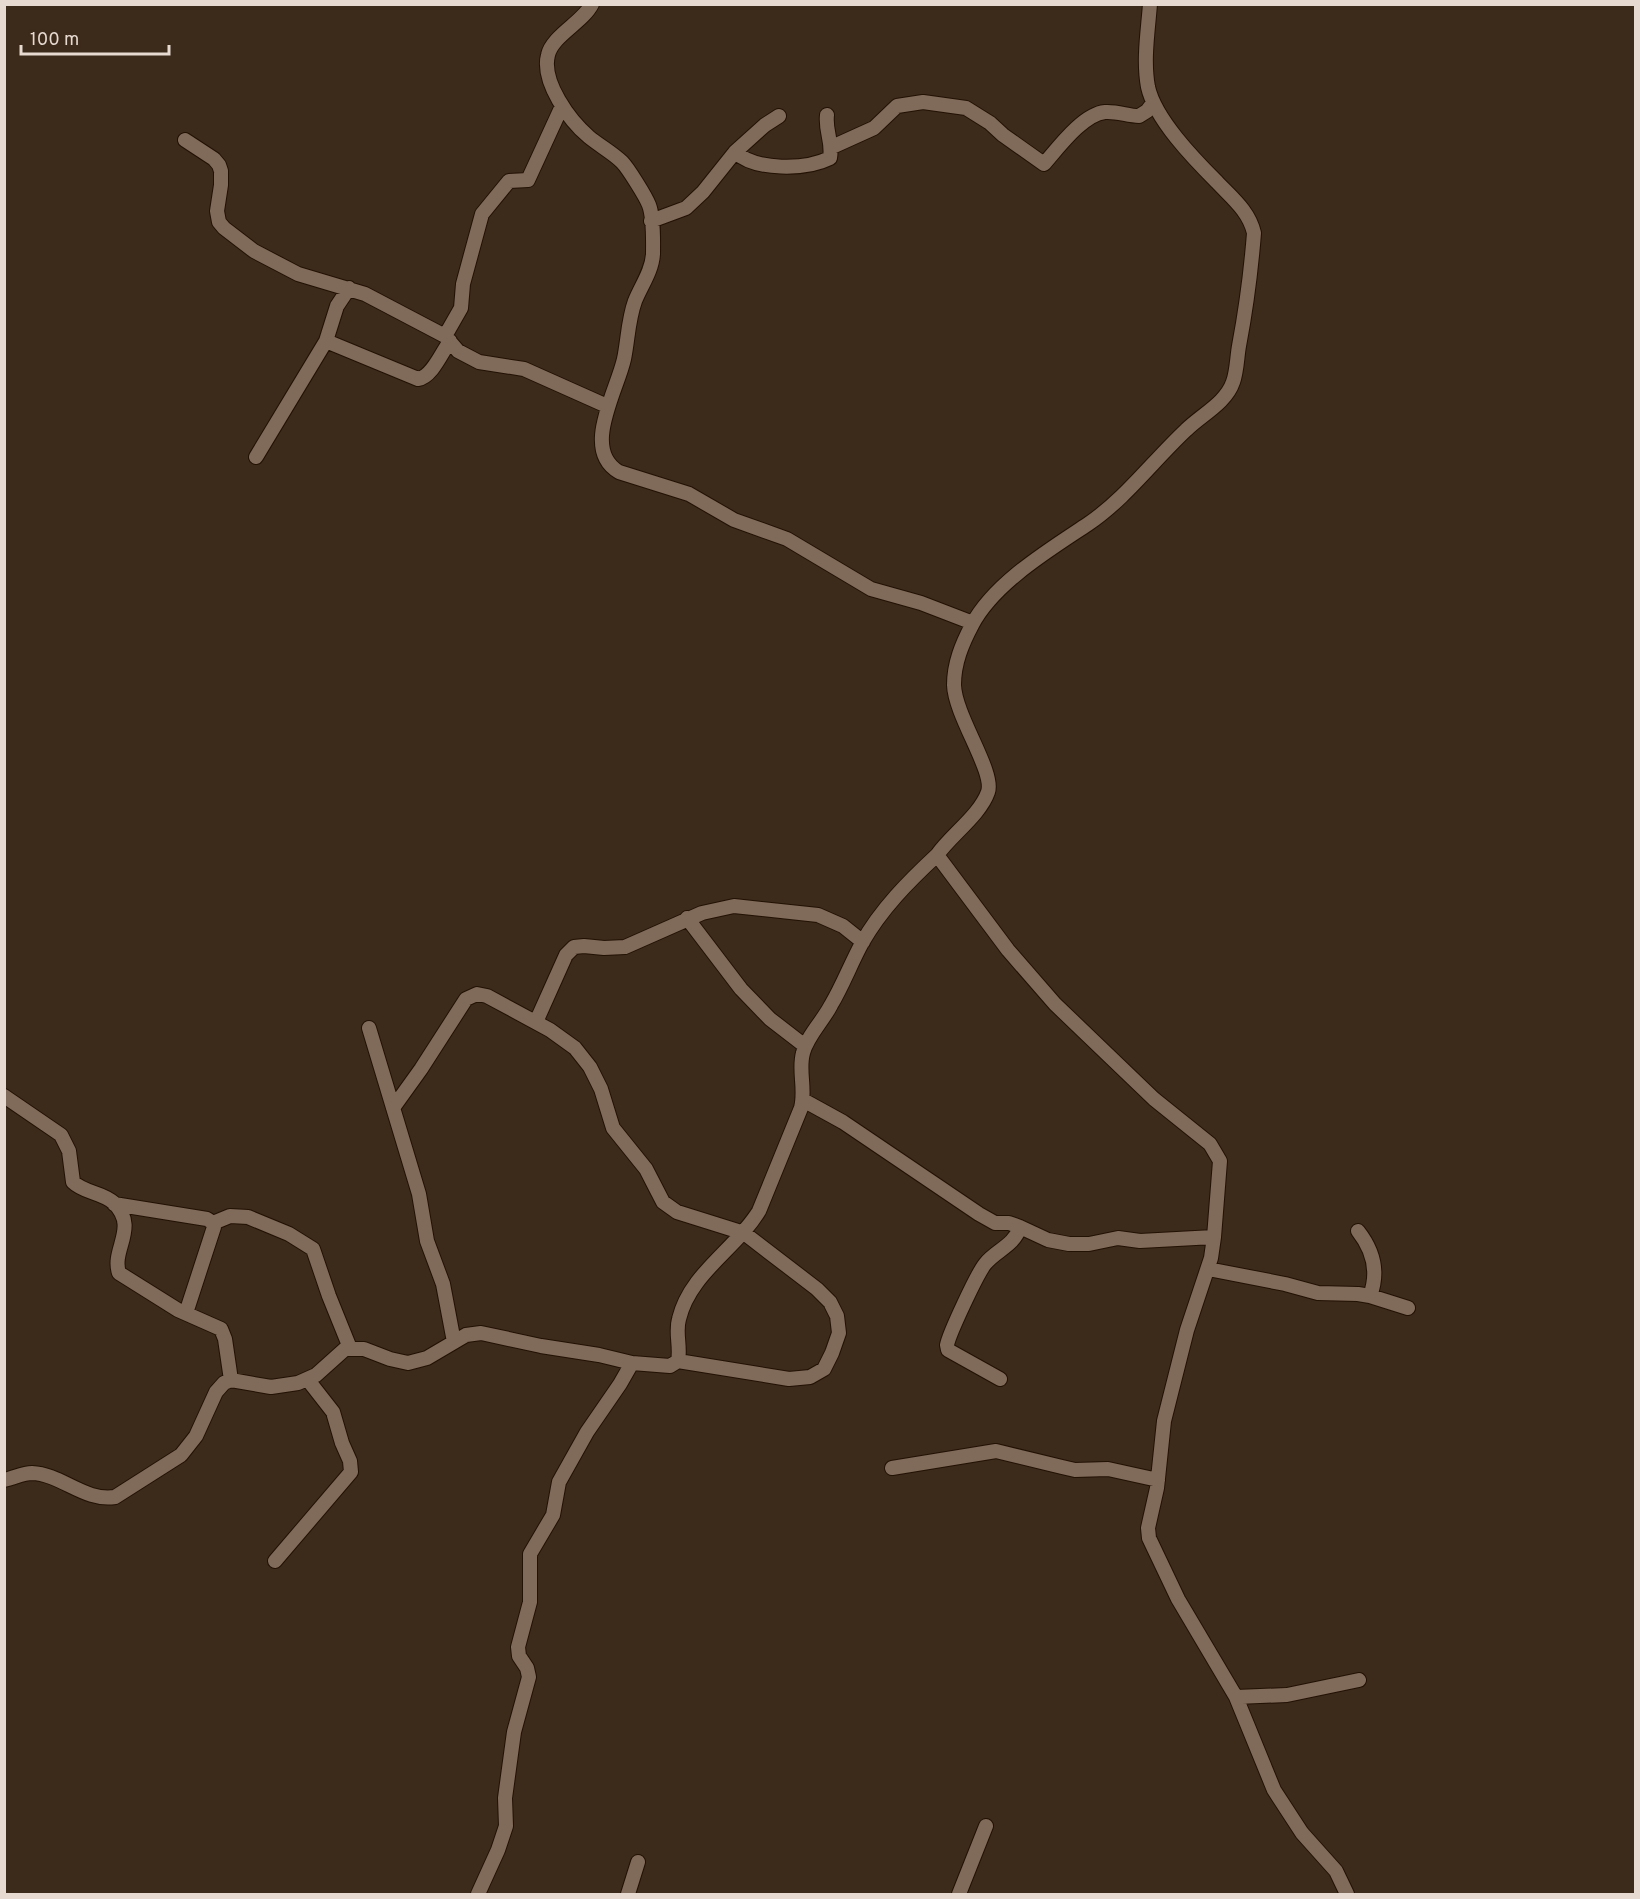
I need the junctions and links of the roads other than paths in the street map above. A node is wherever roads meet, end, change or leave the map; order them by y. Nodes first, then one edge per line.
1 (592, 4) edge
2 (1150, 4) edge
3 (1153, 103) junction
4 (562, 106) junction
5 (827, 115) dead end
6 (779, 116) dead end
7 (185, 140) dead end
8 (832, 147) junction
9 (735, 152) junction
10 (651, 221) junction
11 (349, 288) junction
12 (447, 338) junction
13 (326, 341) junction
14 (608, 406) junction
15 (256, 457) dead end
16 (973, 623) junction
17 (937, 855) junction
18 (687, 918) junction
19 (863, 942) junction
20 (536, 1022) junction
21 (369, 1028) dead end
22 (805, 1046) junction
23 (10, 1100) edge
24 (803, 1100) junction
25 (393, 1108) junction
26 (4, 1113) edge
27 (114, 1203) junction
28 (213, 1223) junction
29 (1020, 1227) junction
30 (1358, 1231) dead end
31 (744, 1233) junction
32 (1214, 1237) junction
33 (1208, 1269) junction
34 (1370, 1296) junction
35 (1408, 1308) dead end
36 (186, 1313) junction
37 (454, 1342) junction
38 (350, 1348) junction
39 (678, 1361) junction
40 (632, 1363) junction
41 (1000, 1379) dead end
42 (231, 1380) junction
43 (308, 1380) junction
44 (892, 1468) dead end
45 (4, 1480) edge
46 (1158, 1480) junction
47 (275, 1561) dead end
48 (1359, 1680) dead end
49 (1236, 1697) junction
50 (986, 1826) dead end
51 (638, 1862) dead end
52 (478, 1894) edge
53 (628, 1894) edge
54 (959, 1894) edge
55 (1347, 1894) edge

1 - 4 street
2 - 3 street
3 - 8 street
3 - 16 street
4 - 10 street
4 - 12 street
5 - 8 street
6 - 9 street
7 - 11 street
8 - 9 street
9 - 10 street
10 - 14 street
11 - 12 street
11 - 13 street
12 - 13 street
12 - 14 street
13 - 15 street
14 - 16 street
16 - 17 street
17 - 19 street
17 - 32 street
18 - 19 street
18 - 20 street
18 - 22 street
19 - 22 street
20 - 25 street
20 - 31 street
21 - 25 street
22 - 24 street
23 - 26 street
23 - 27 street
24 - 29 street
24 - 31 street
25 - 37 street
27 - 28 street
27 - 36 street
28 - 36 street
28 - 38 street
29 - 32 street
29 - 41 street
30 - 34 street
31 - 39 street
31 - 39 street
32 - 33 street
33 - 34 street
33 - 46 street
34 - 35 street
36 - 42 street
37 - 38 street
37 - 40 street
38 - 43 street
39 - 40 street
40 - 52 street
42 - 43 street
42 - 45 street
43 - 47 street
44 - 46 street
46 - 49 street
48 - 49 street
49 - 55 street
50 - 54 street
51 - 53 street

